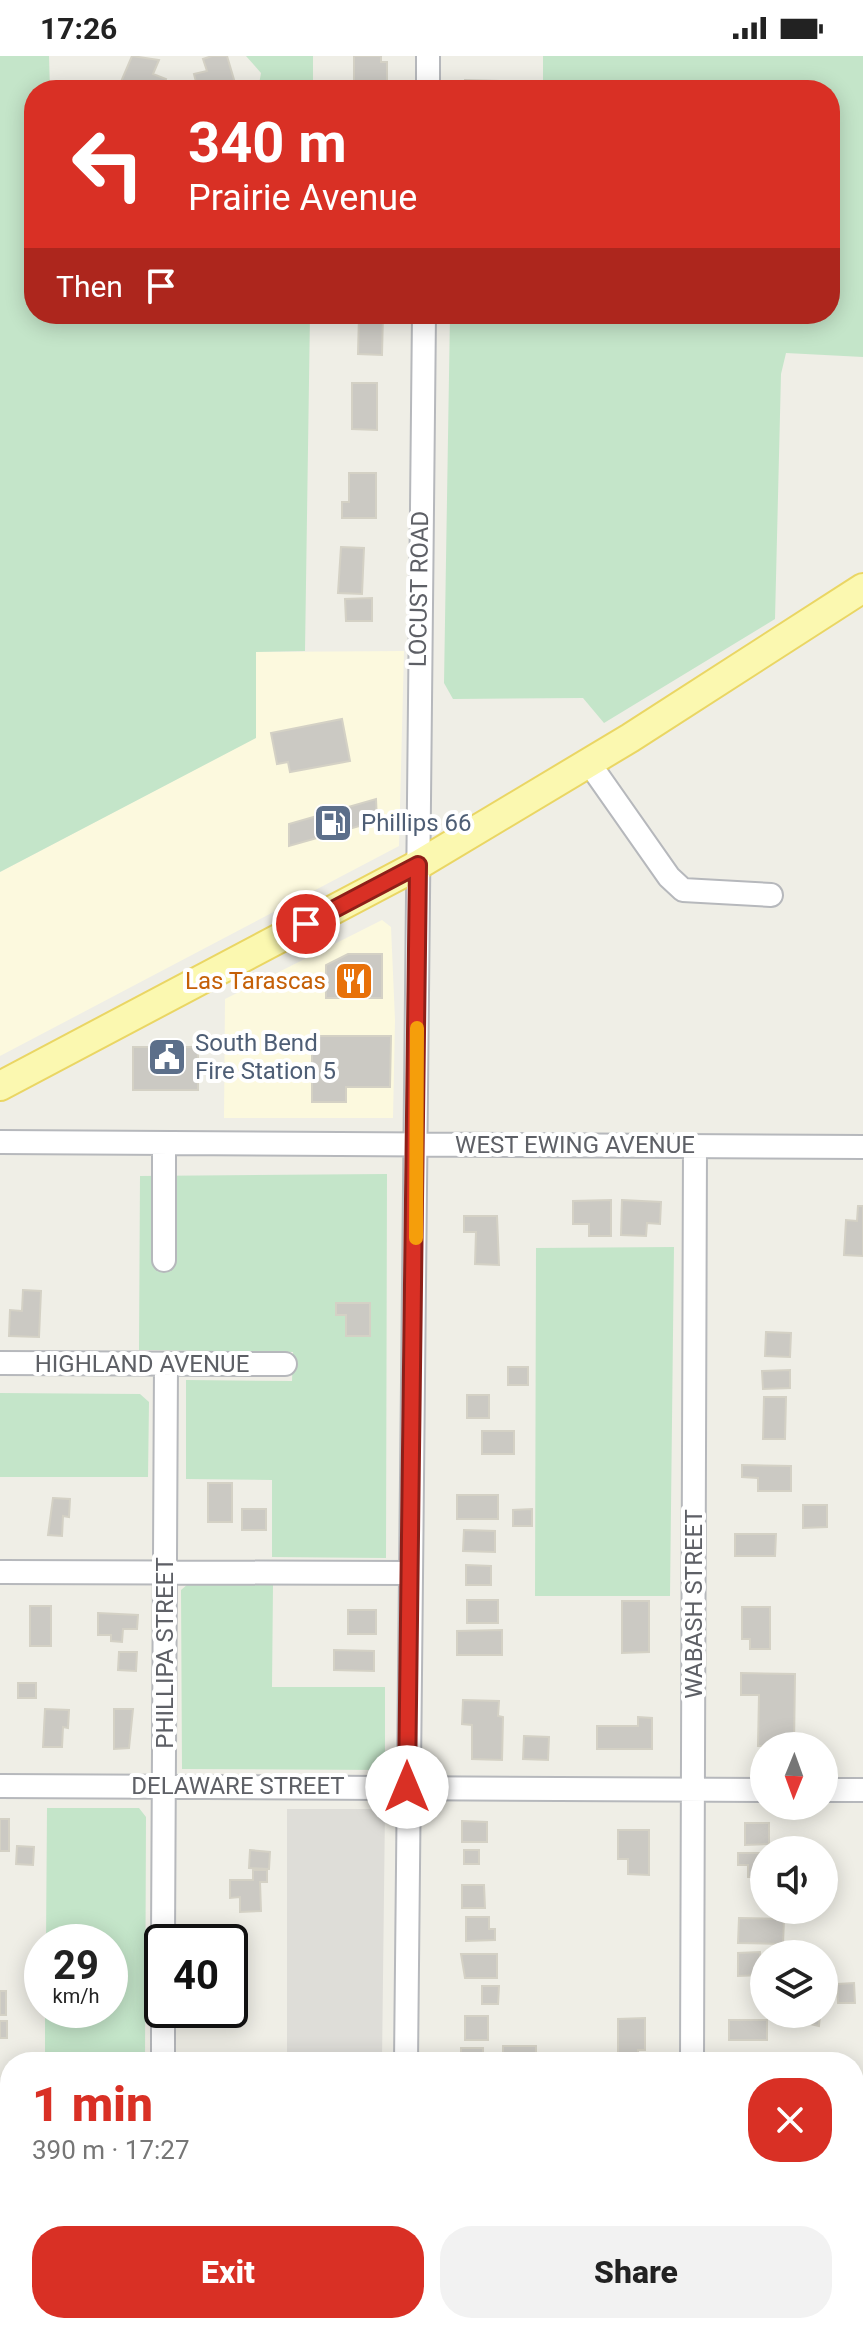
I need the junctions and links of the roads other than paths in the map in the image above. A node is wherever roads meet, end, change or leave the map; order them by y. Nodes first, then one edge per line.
1 (428, 56) edge
2 (428, 80) edge
3 (424, 324) edge
4 (863, 588) edge
5 (589, 763) junction
6 (418, 865) junction
7 (771, 895) dead end
8 (0, 1086) edge
9 (0, 1142) edge
10 (164, 1144) junction
11 (417, 1145) junction
12 (695, 1146) junction
13 (863, 1147) edge
14 (164, 1260) dead end
15 (0, 1363) edge
16 (166, 1364) junction
17 (285, 1364) dead end
18 (165, 1571) junction
19 (0, 1572) edge
20 (409, 1573) junction
21 (164, 1785) junction
22 (0, 1786) edge
23 (407, 1787) junction
24 (693, 1790) junction
25 (750, 1790) edge
26 (838, 1790) edge
27 (863, 1790) edge
28 (163, 1924) edge
29 (163, 2028) edge
30 (163, 2052) edge
31 (406, 2052) edge
32 (692, 2052) edge

1 - 2 street
3 - 6 street, LOCUST ROAD
4 - 5 main road
5 - 6 main road
5 - 7 street
6 - 8 main road
6 - 11 street, LOCUST ROAD
9 - 10 street, WEST EWING AVENUE
10 - 11 street, WEST EWING AVENUE
10 - 14 street
11 - 12 street, WEST EWING AVENUE
11 - 20 street, LOCUST ROAD
12 - 13 street, WEST EWING AVENUE
12 - 24 street, WABASH STREET
15 - 16 street, HIGHLAND AVENUE
16 - 17 street, HIGHLAND AVENUE
16 - 18 street, PHILLIPA STREET
18 - 19 street
18 - 20 street
18 - 21 street, PHILLIPA STREET
20 - 23 street, LOCUST ROAD
21 - 22 street, DELAWARE STREET
21 - 23 street, DELAWARE STREET
21 - 28 street, PHILLIPA STREET
23 - 24 street, DELAWARE STREET
23 - 31 street, LOCUST ROAD
24 - 25 street, DELAWARE STREET
24 - 32 street, WABASH STREET
26 - 27 street
29 - 30 street

